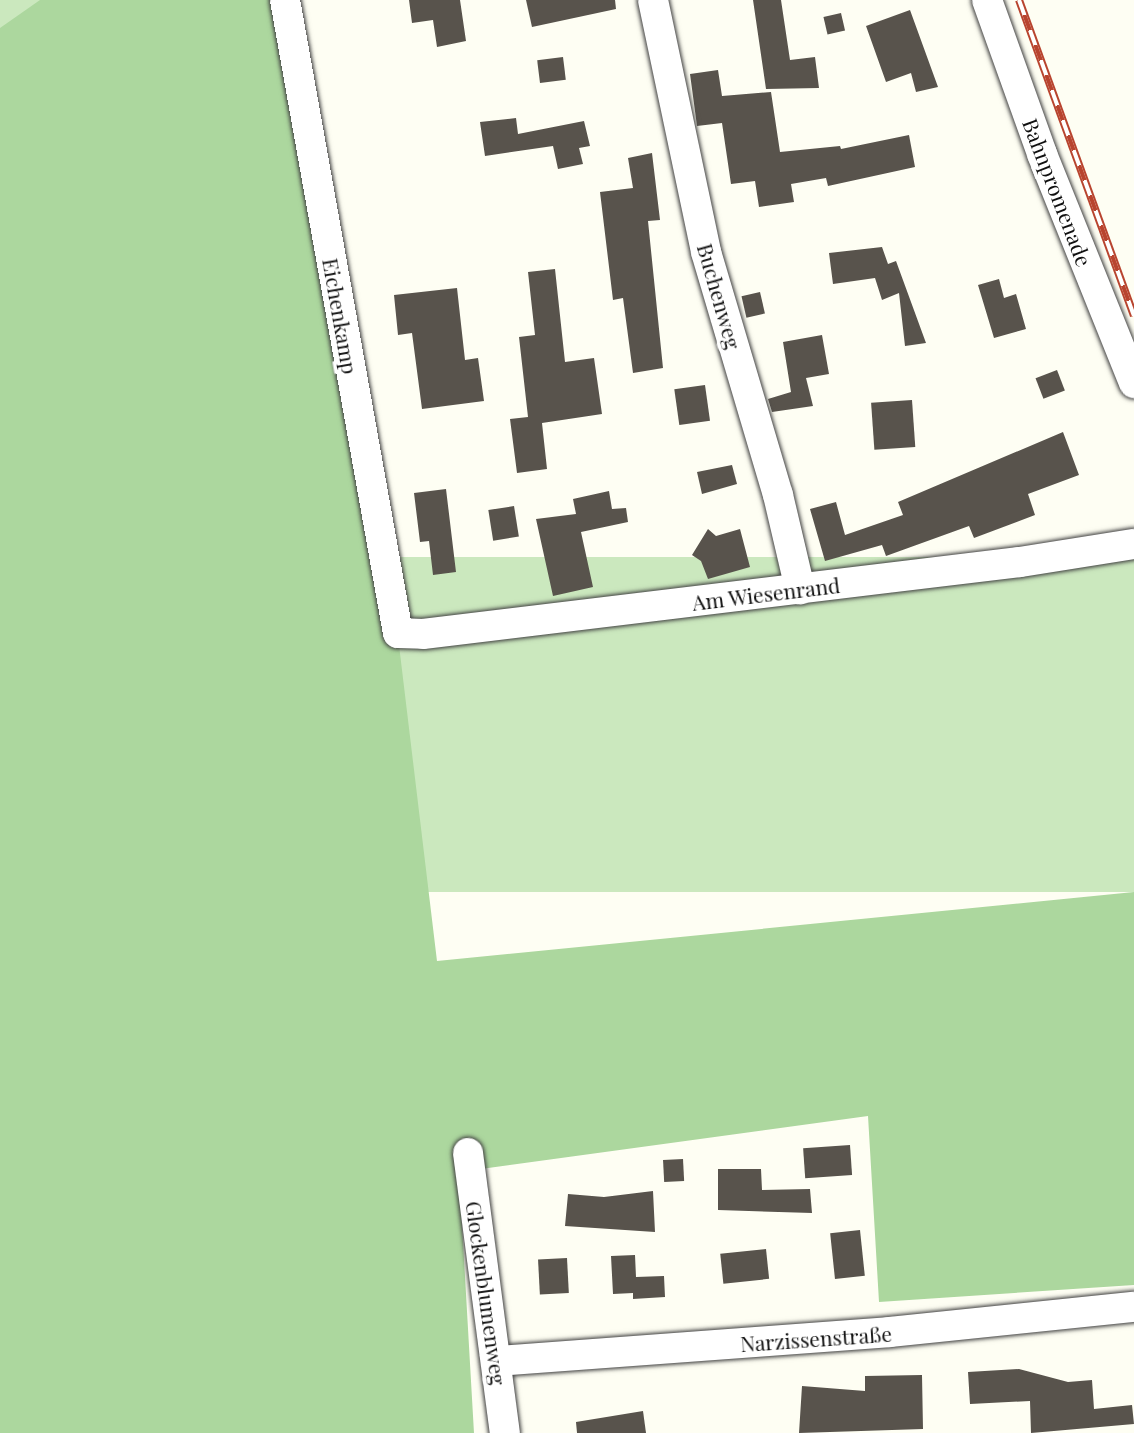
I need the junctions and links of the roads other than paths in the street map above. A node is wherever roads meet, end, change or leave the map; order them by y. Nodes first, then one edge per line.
1 (285, 0) edge
2 (653, 0) edge
3 (987, 0) edge
4 (1134, 383) edge
5 (1134, 544) edge
6 (800, 589) junction
7 (398, 633) joint
8 (468, 1153) dead end
9 (1134, 1307) edge
10 (498, 1362) junction
11 (505, 1433) edge

1 - 7 street, Eichenkamp
2 - 6 street, Buchenweg
3 - 4 street, Bahnpromenade
5 - 6 street, Am Wiesenrand
6 - 7 street, Am Wiesenrand
8 - 10 street, Glockenblumenweg
9 - 10 street, Narzissenstraße
10 - 11 street, Glockenblumenweg

